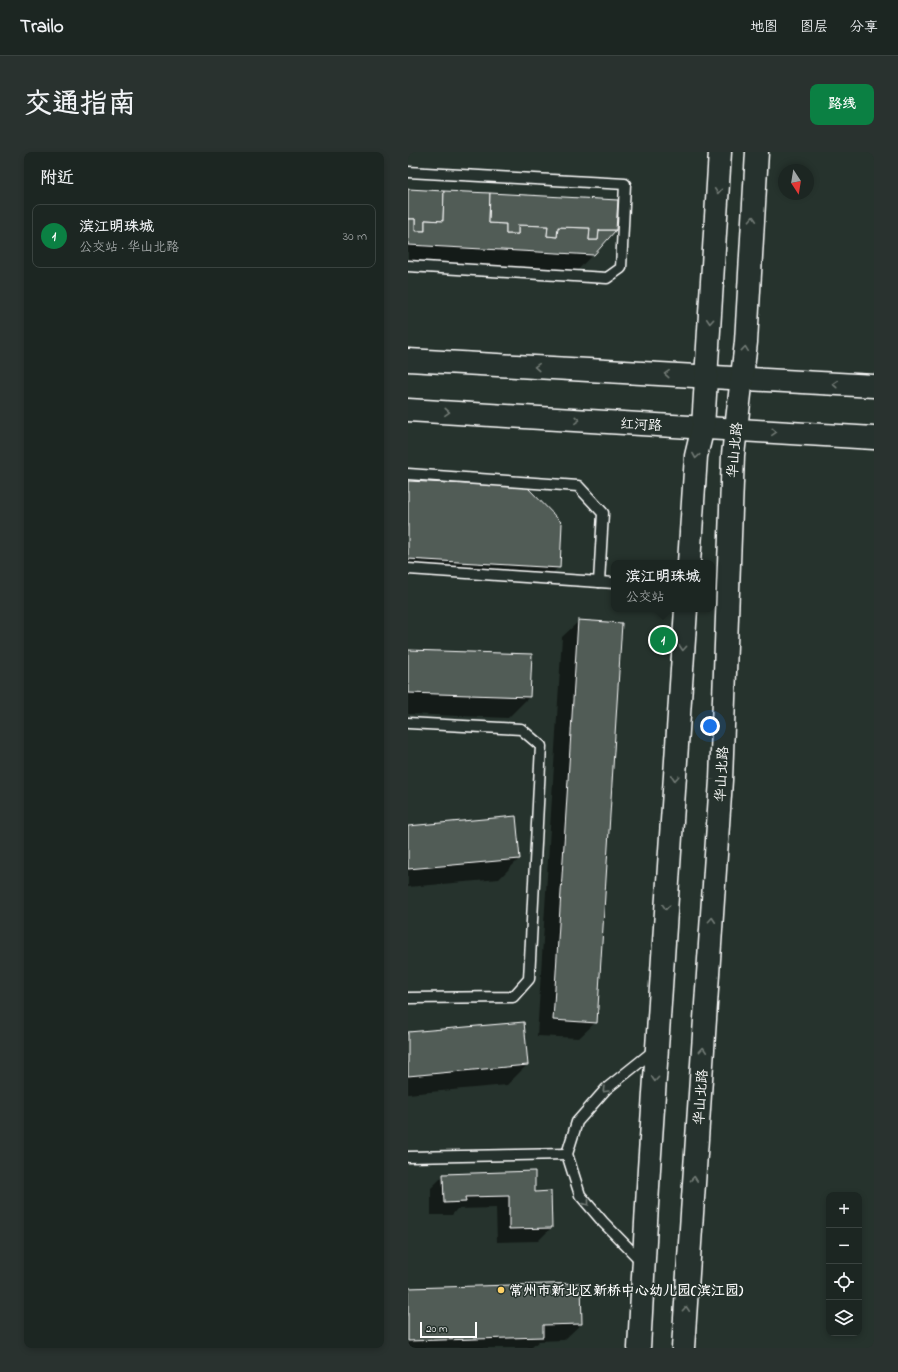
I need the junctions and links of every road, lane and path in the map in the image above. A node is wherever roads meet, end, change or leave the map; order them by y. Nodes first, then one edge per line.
1 (720, 152) edge
2 (757, 152) edge
3 (408, 172) edge
4 (408, 266) edge
5 (408, 360) edge
6 (706, 376) junction
7 (742, 378) junction
8 (874, 386) edge
9 (408, 410) edge
10 (703, 427) junction
11 (736, 429) junction
12 (874, 438) edge
13 (408, 474) edge
14 (689, 560) edge
15 (408, 569) edge
16 (599, 582) junction
17 (611, 583) edge
18 (686, 612) edge
19 (408, 723) edge
20 (408, 998) edge
21 (657, 1047) junction
22 (567, 1154) junction
23 (408, 1157) edge
24 (644, 1264) junction
25 (639, 1348) edge
26 (683, 1348) edge

1 -> 6 main road
7 -> 2 main road, 华山北路
3 - 4 lane
6 -> 5 main road
6 - 7 main road
6 - 10 main road
8 -> 7 main road
7 - 11 main road, 华山北路
9 -> 10 main road, 红河路
10 - 11 main road, 红河路
10 -> 14 main road
11 -> 12 main road, 红河路
26 -> 11 main road, 华山北路
13 - 16 lane
15 - 16 lane
16 - 17 lane
18 -> 21 main road
19 - 20 lane
21 -> 22 lane
21 -> 24 main road
22 - 23 lane
22 -> 24 lane
24 - 25 main road

